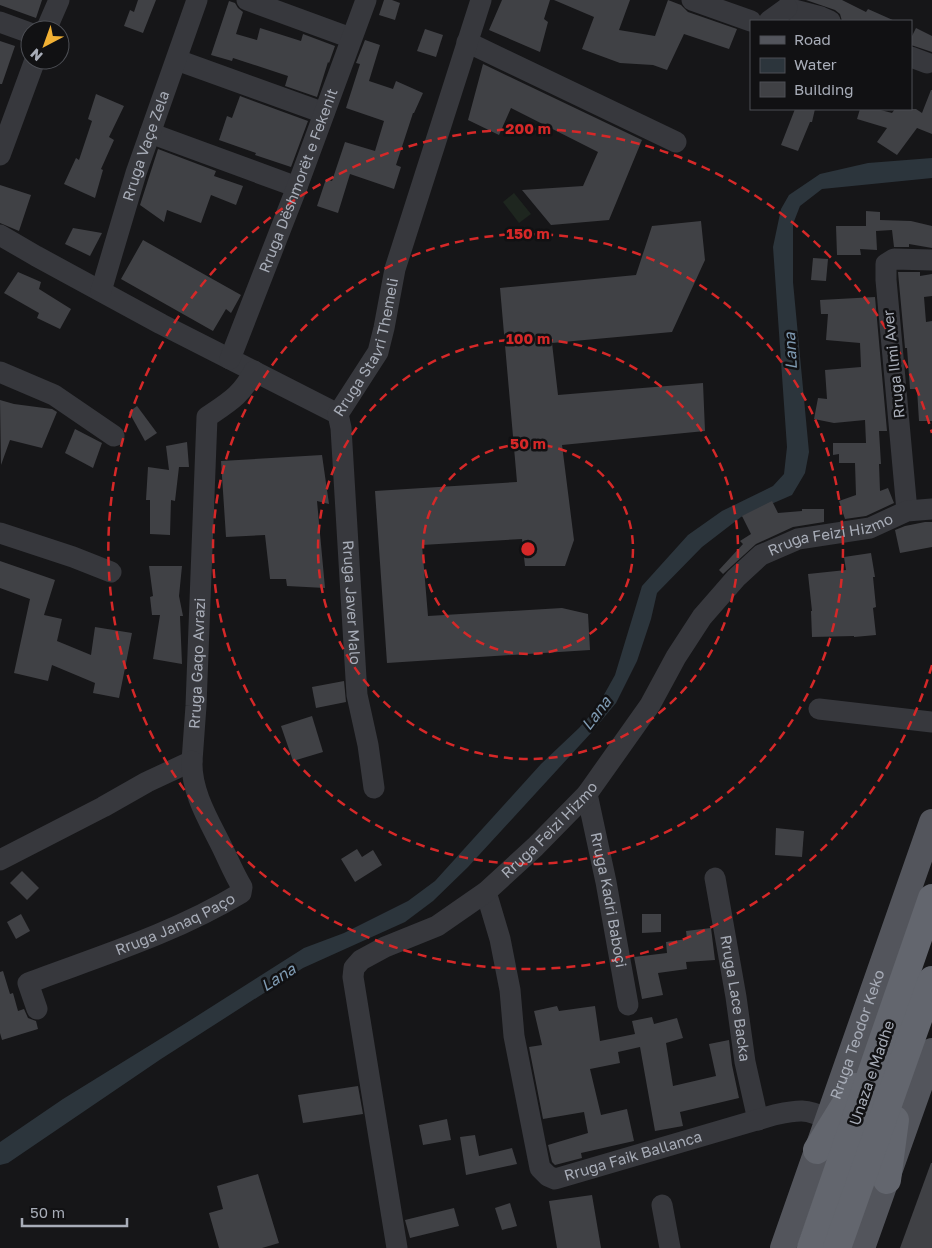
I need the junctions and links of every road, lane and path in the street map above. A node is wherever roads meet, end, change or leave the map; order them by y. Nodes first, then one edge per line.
1 (59, 0) edge
2 (197, 0) edge
3 (247, 0) edge
4 (366, 0) edge
5 (481, 0) edge
6 (692, 0) edge
7 (787, 4) edge
8 (50, 20) edge
9 (770, 20) edge
10 (828, 20) edge
11 (750, 21) edge
12 (0, 22) edge
13 (20, 29) edge
14 (351, 38) junction
15 (467, 42) junction
16 (177, 60) junction
17 (31, 70) edge
18 (324, 114) junction
19 (150, 133) junction
20 (676, 142) dead end
21 (0, 155) edge
22 (297, 187) junction
23 (0, 235) edge
24 (932, 260) edge
25 (101, 291) junction
26 (230, 359) junction
27 (254, 371) junction
28 (0, 372) edge
29 (338, 414) junction
30 (114, 436) dead end
31 (932, 509) edge
32 (907, 511) junction
33 (0, 533) edge
34 (111, 572) dead end
35 (819, 710) dead end
36 (932, 722) edge
37 (192, 761) junction
38 (374, 788) dead end
39 (587, 794) junction
40 (932, 822) edge
41 (0, 860) edge
42 (715, 878) dead end
43 (486, 892) junction
44 (932, 898) edge
45 (932, 980) edge
46 (628, 1005) dead end
47 (37, 1009) dead end
48 (932, 1051) edge
49 (890, 1062) junction
50 (758, 1120) junction
51 (828, 1120) junction
52 (817, 1150) junction
53 (887, 1180) junction
54 (662, 1205) dead end
55 (397, 1248) edge
56 (670, 1248) edge
57 (783, 1248) edge
58 (811, 1248) edge
59 (837, 1248) edge
60 (862, 1248) edge

1 - 8 street
2 - 16 street, Rruga Vaçe Zela
3 - 14 street
4 - 14 street, Rruga Dëshmorët e Fekenit
5 - 15 street, Rruga Stavri Themeli
6 - 11 street
7 - 9 street
7 - 10 street
12 - 13 street
14 - 18 street, Rruga Dëshmorët e Fekenit
15 - 20 street
15 - 29 street, Rruga Stavri Themeli
16 - 18 street
16 - 19 street, Rruga Vaçe Zela
17 - 21 street
18 - 22 street, Rruga Dëshmorët e Fekenit
19 - 22 street
19 - 25 street, Rruga Vaçe Zela
22 - 26 street, Rruga Dëshmorët e Fekenit
23 - 25 street, Rruga Stavri Themeli
24 - 32 street, Rruga Ilmi Aver
25 - 26 street, Rruga Stavri Themeli
26 - 27 street, Rruga Stavri Themeli
27 - 29 street, Rruga Stavri Themeli
27 - 37 street, Rruga Gaqo Avrazi
28 - 30 street
29 - 38 street, Rruga Javer Malo
31 - 32 street, Rruga Feizi Hizmo
32 - 39 street, Rruga Feizi Hizmo
33 - 34 street
35 - 36 street
37 - 41 street
37 - 47 street, Rruga Janaq Paço
39 - 43 street, Rruga Feizi Hizmo
39 - 46 street, Rruga Kadri Baboçi
40 - 51 main road, Rruga Teodor Keko
42 - 50 street, Rruga Lace Backa
43 - 50 street, Rruga Faik Ballanca
43 - 55 street, Rruga Feizi Hizmo
44 - 49 highway, Unaza e Madhe
45 - 49 highway, Unaza e Madhe
48 - 53 main road
49 - 52 highway
49 - 53 highway
49 - 58 highway, Unaza e Madhe
49 - 59 highway, Unaza e Madhe
50 - 51 street, Rruga Faik Ballanca
51 - 52 main road, Rruga Teodor Keko
52 - 57 main road, Rruga Teodor Keko
53 - 60 main road
54 - 56 street

